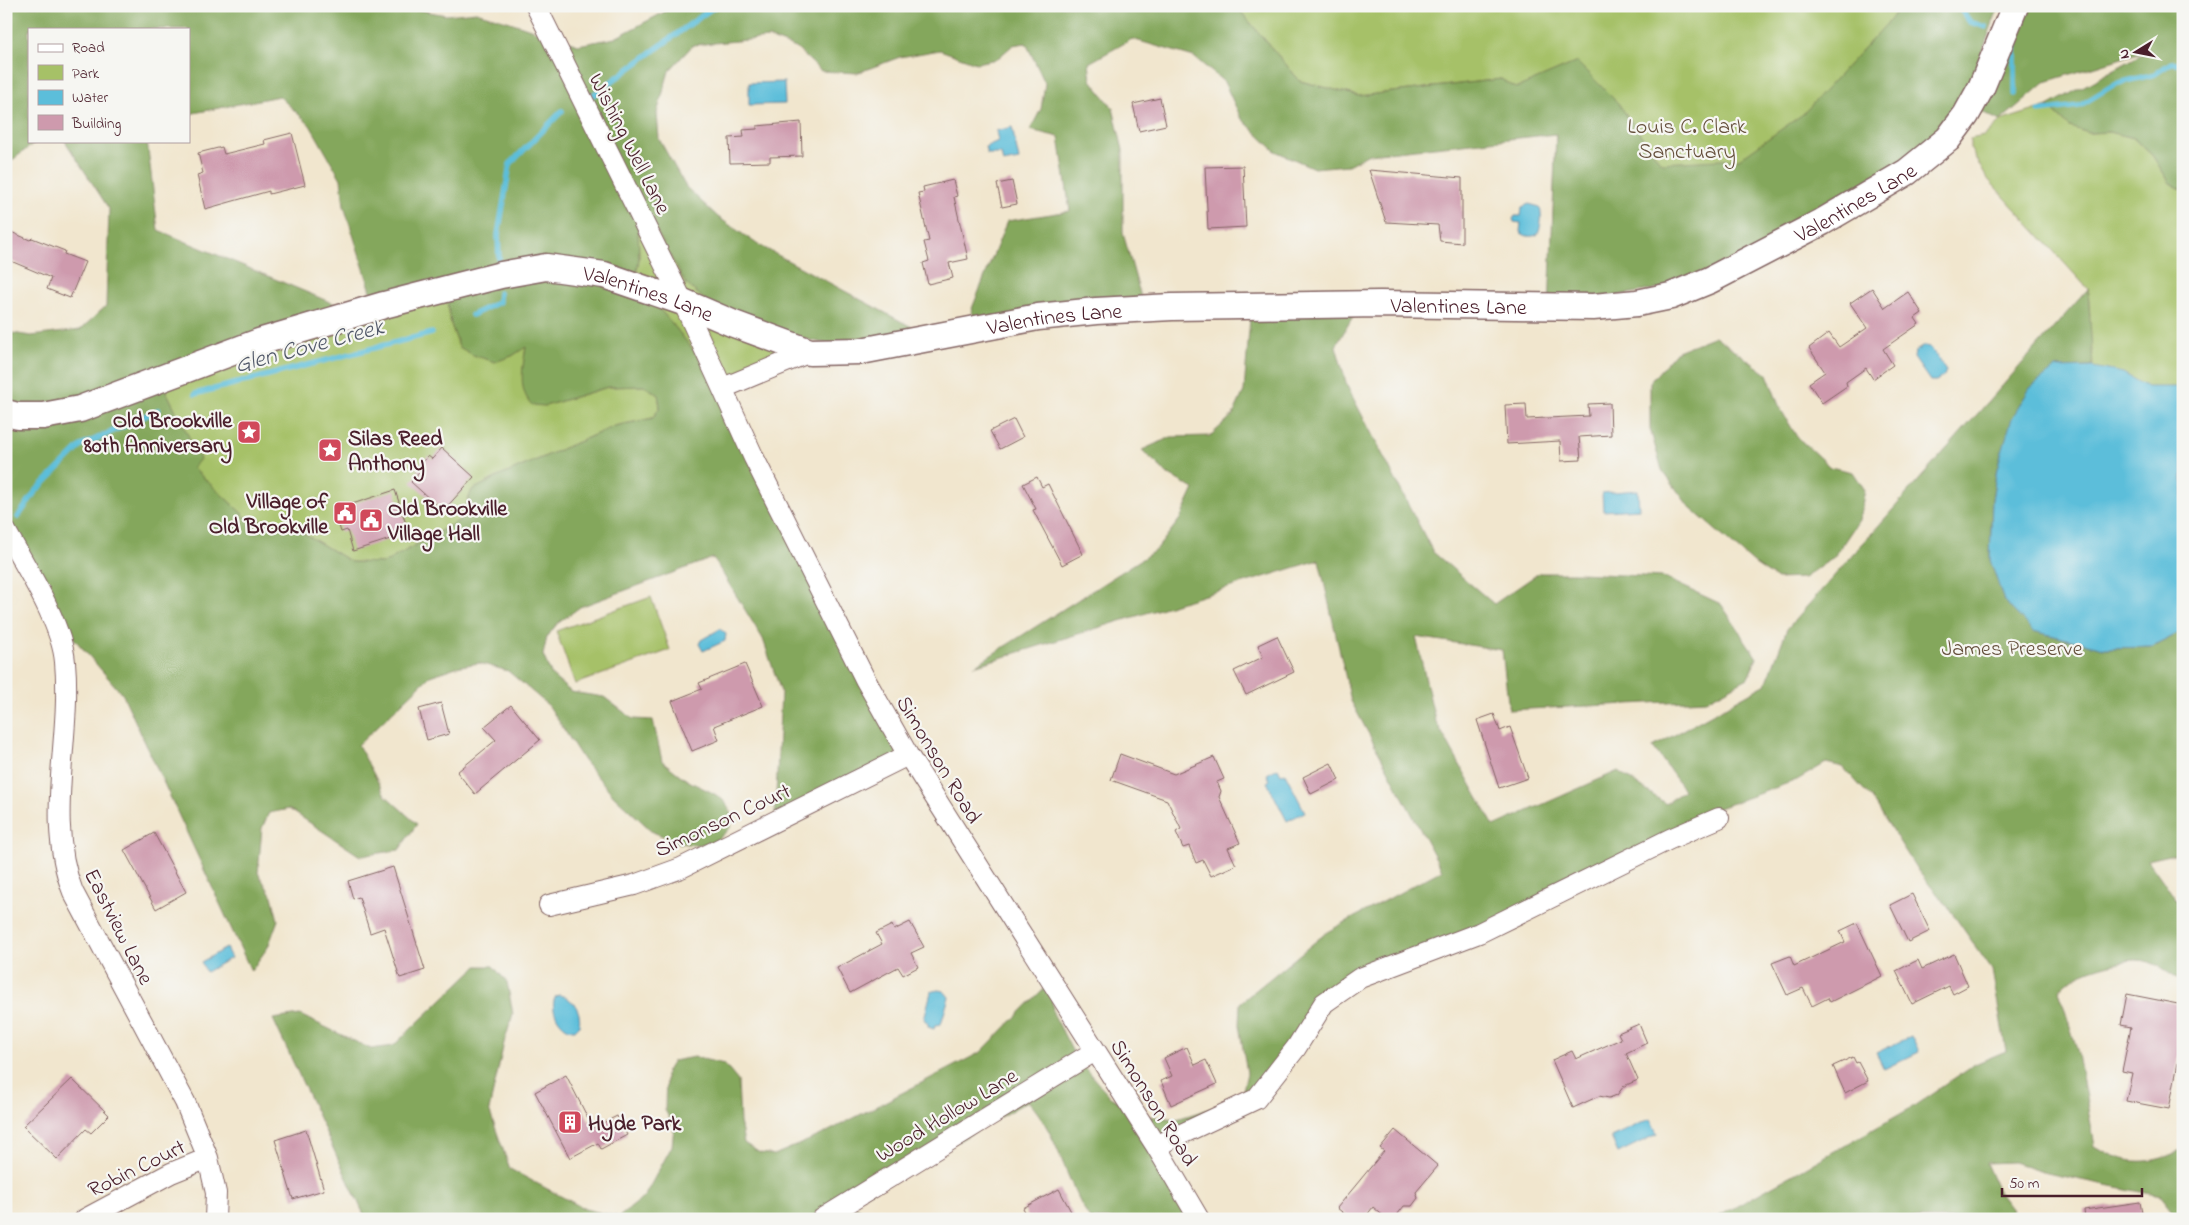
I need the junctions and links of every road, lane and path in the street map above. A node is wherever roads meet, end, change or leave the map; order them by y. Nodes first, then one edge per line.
1 (536, 6) edge
2 (2015, 6) edge
3 (683, 302) junction
4 (810, 352) junction
5 (723, 388) junction
6 (6, 413) edge
7 (6, 531) edge
8 (908, 755) junction
9 (1719, 818) dead end
10 (549, 905) dead end
11 (1095, 1051) junction
12 (1156, 1146) junction
13 (208, 1158) junction
14 (85, 1219) edge
15 (215, 1219) edge
16 (822, 1219) edge
17 (1199, 1219) edge

1 - 3 street, Wishing Well Lane
2 - 4 street, Valentines Lane
3 - 4 street, Valentines Lane
3 - 5 street, Simonson Road
3 - 6 street, Valentines Lane
4 - 5 street
5 - 8 street, Simonson Road
7 - 13 street, Eastview Lane
8 - 10 street, Simonson Court
8 - 11 street, Simonson Road
9 - 12 street
11 - 12 street, Simonson Road
11 - 16 street, Wood Hollow Lane
12 - 17 street, Simonson Road
13 - 14 street, Robin Court
13 - 15 street, Eastview Lane

